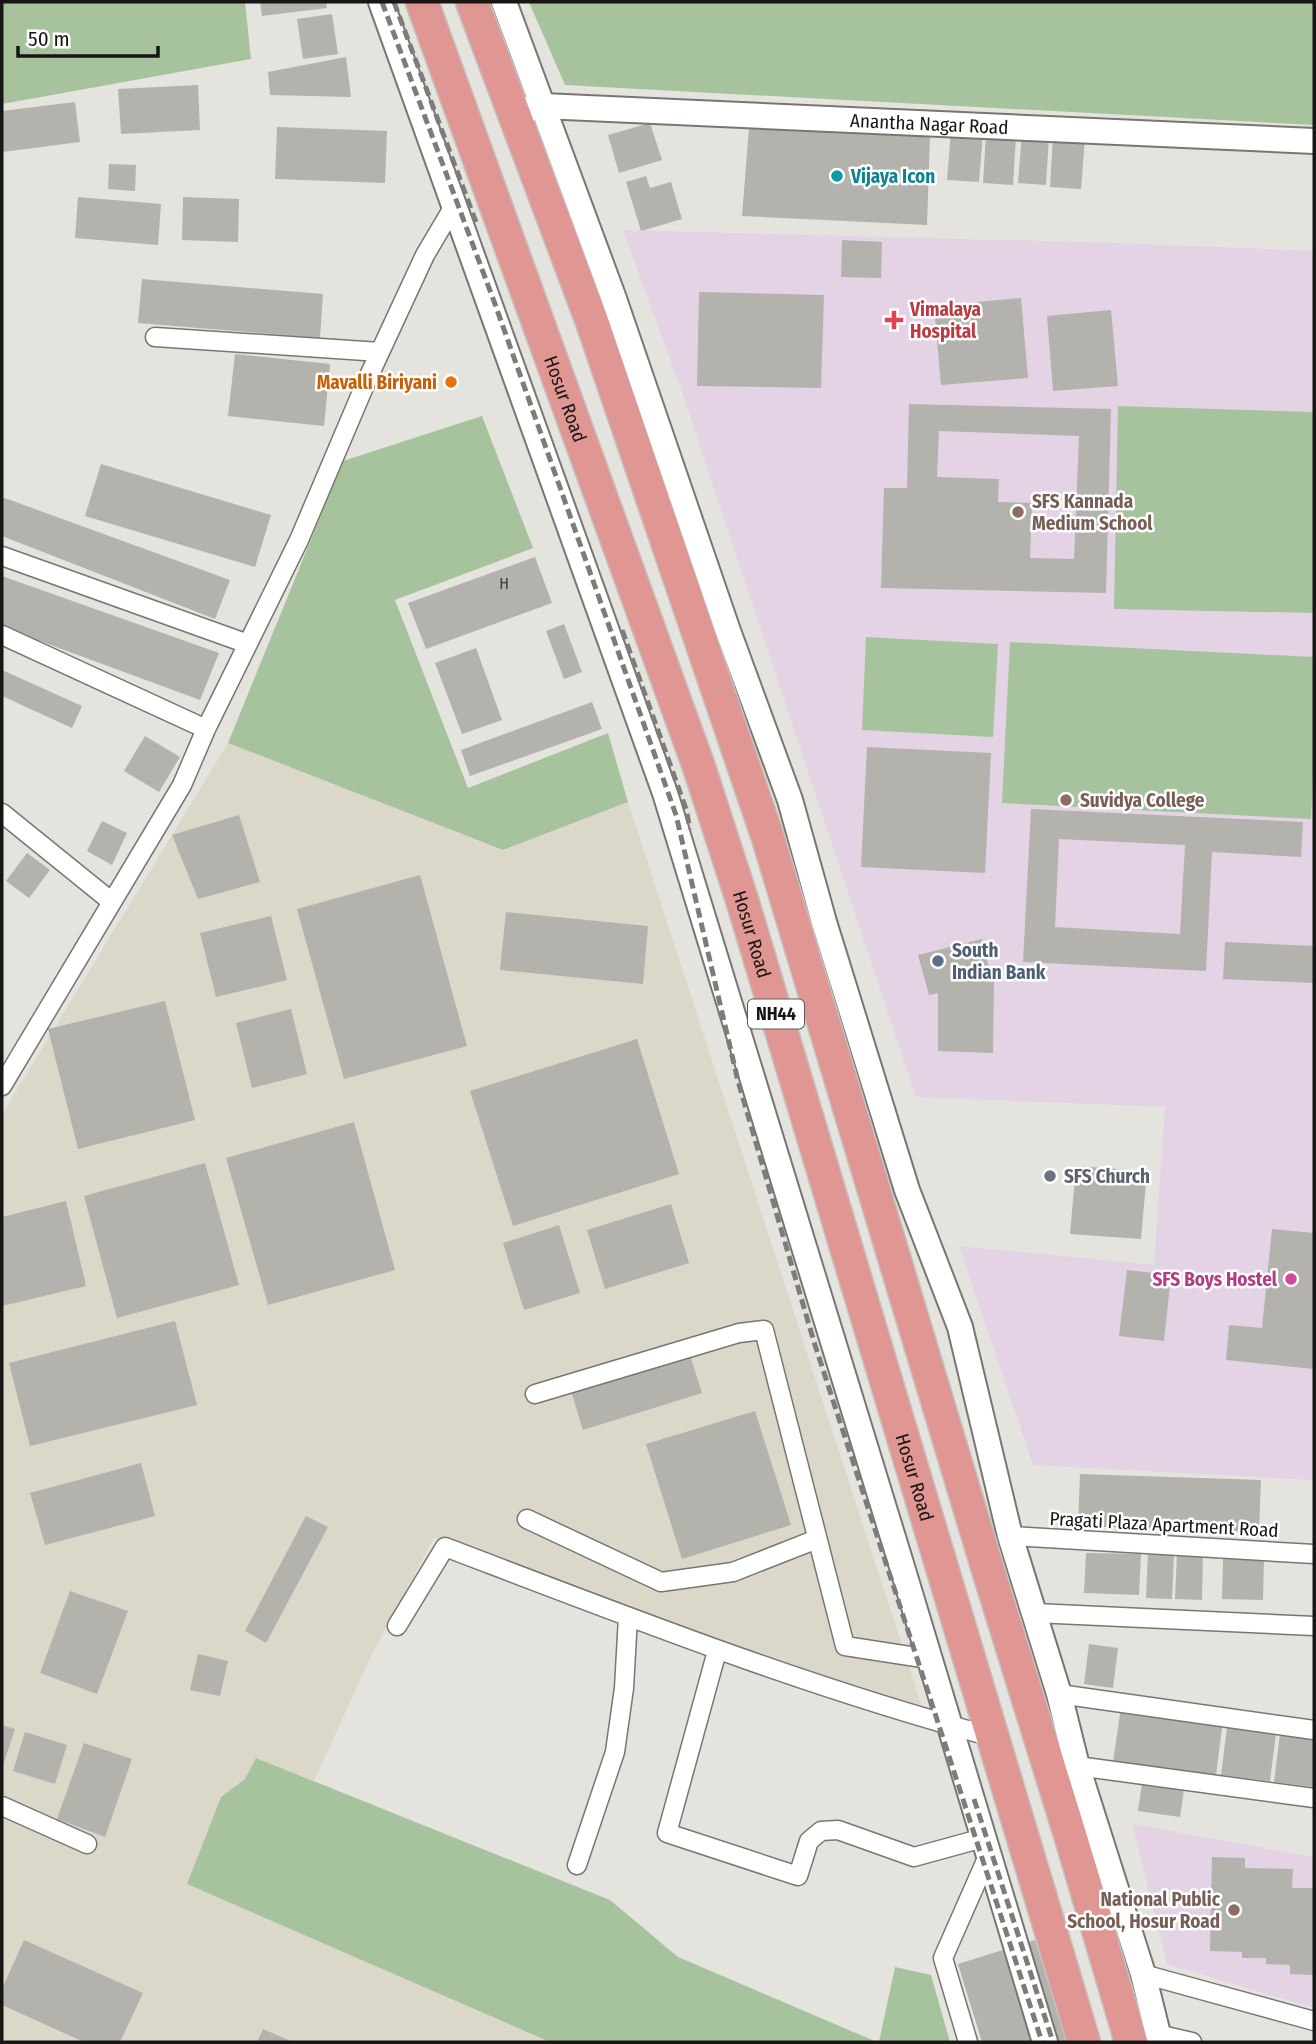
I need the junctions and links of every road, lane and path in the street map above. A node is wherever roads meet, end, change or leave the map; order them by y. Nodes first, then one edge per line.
1 (381, 2) edge
2 (422, 2) edge
3 (472, 2) edge
4 (504, 2) edge
5 (528, 109) junction
6 (1314, 141) edge
7 (454, 206) junction
8 (155, 337) dead end
9 (612, 337) junction
10 (380, 352) junction
11 (2, 556) edge
12 (2, 635) edge
13 (248, 643) junction
14 (205, 729) junction
15 (2, 813) edge
16 (112, 902) junction
17 (2, 1086) edge
18 (535, 1394) dead end
19 (527, 1519) dead end
20 (1010, 1536) junction
21 (817, 1539) junction
22 (1314, 1554) edge
23 (1035, 1614) junction
24 (628, 1617) junction
25 (397, 1626) dead end
26 (1314, 1626) edge
27 (717, 1651) junction
28 (929, 1659) junction
29 (1059, 1693) junction
30 (950, 1726) junction
31 (1314, 1730) edge
32 (993, 1737) junction
33 (1077, 1766) junction
34 (1314, 1798) edge
35 (2, 1806) edge
36 (87, 1844) dead end
37 (985, 1847) junction
38 (578, 1864) dead end
39 (1143, 1974) junction
40 (1314, 2021) edge
41 (1149, 2040) edge
42 (968, 2042) edge
43 (1045, 2042) edge
44 (1084, 2042) edge
45 (1192, 2042) edge

1 - 7 street
2 - 32 highway, Hosur Road / NH44
3 - 5 highway, NH44
4 - 5 street
5 - 6 street, Anantha Nagar Road
5 - 9 highway, NH44
7 - 10 street
7 - 28 street
8 - 10 street
9 - 20 street
9 - 41 highway, NH44
10 - 13 street
11 - 13 street
12 - 14 street
13 - 14 street
14 - 16 street
15 - 16 street
16 - 17 street
18 - 21 street
19 - 21 street
20 - 22 street, Pragati Plaza Apartment Road
20 - 23 street
21 - 28 street
23 - 26 street
23 - 29 street
24 - 25 street
24 - 27 street
24 - 38 street
27 - 30 street
27 - 37 street
28 - 30 street
29 - 31 street
29 - 33 street
30 - 32 street
30 - 37 street
32 - 44 highway, Hosur Road / NH44
33 - 34 street
33 - 39 street
35 - 36 street
37 - 42 street
37 - 43 street
39 - 40 street
39 - 41 street
41 - 45 street

